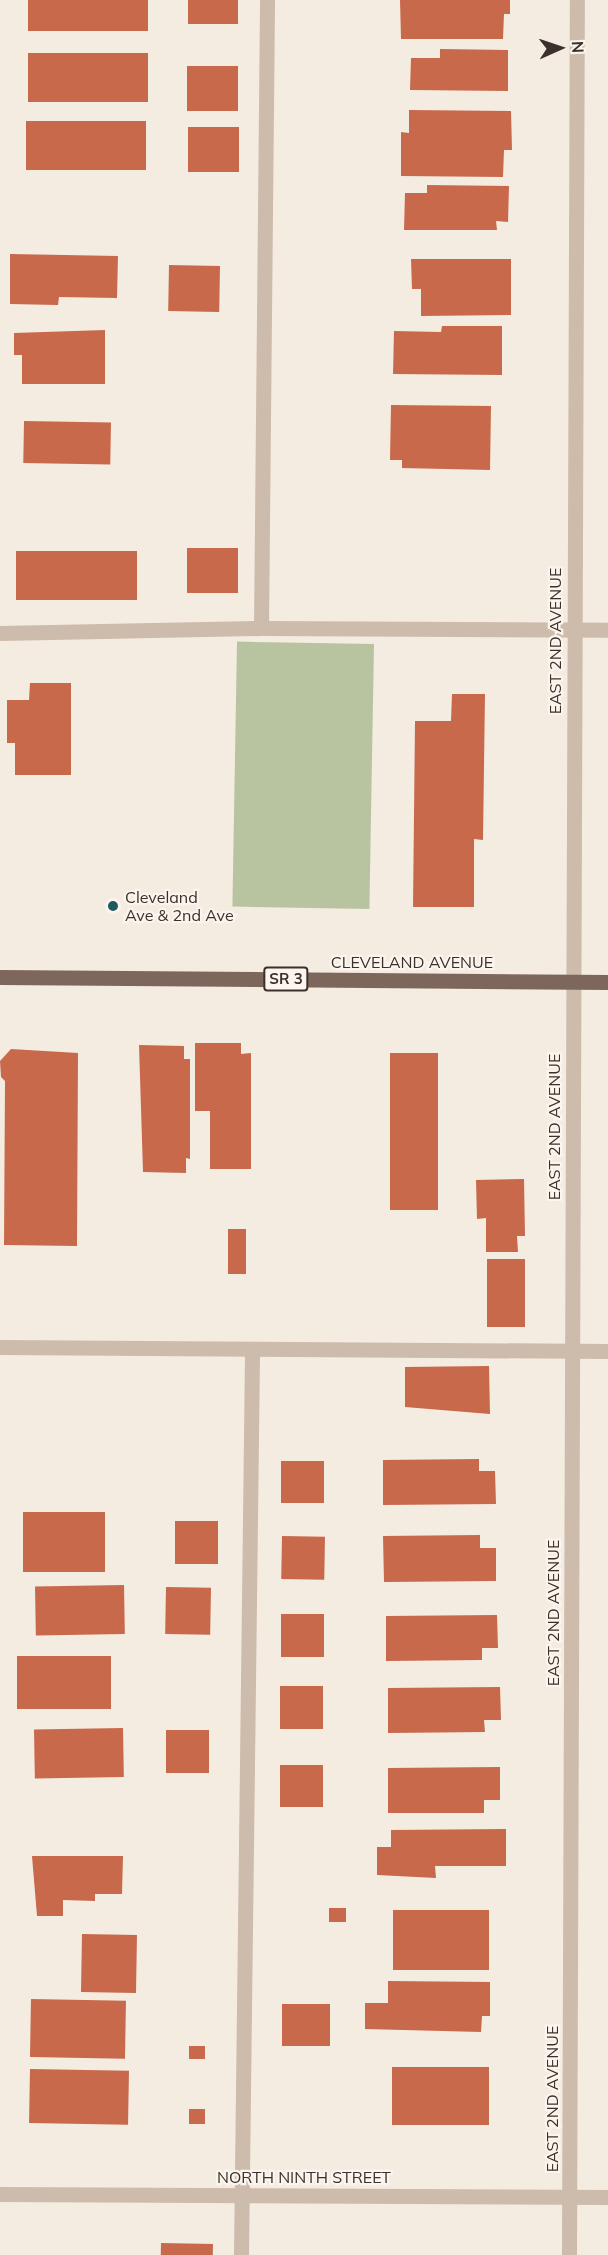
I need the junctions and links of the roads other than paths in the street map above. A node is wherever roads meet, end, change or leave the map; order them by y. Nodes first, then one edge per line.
1 (267, 0) edge
2 (577, 0) edge
3 (261, 628) junction
4 (573, 630) junction
5 (608, 630) edge
6 (0, 633) edge
7 (0, 977) edge
8 (572, 981) junction
9 (608, 982) edge
10 (0, 1347) edge
11 (252, 1349) junction
12 (571, 1351) junction
13 (608, 1351) edge
14 (0, 2194) edge
15 (241, 2195) junction
16 (569, 2197) junction
17 (608, 2197) edge
18 (241, 2255) edge
19 (569, 2255) edge

1 - 3 street
2 - 4 street, EAST 2ND AVENUE
3 - 4 street
3 - 6 street
4 - 5 street
4 - 8 street, EAST 2ND AVENUE
7 - 8 main road, CLEVELAND AVENUE / SR 3
8 - 9 main road, CLEVELAND AVENUE / SR 3
8 - 12 street, EAST 2ND AVENUE
10 - 11 street
11 - 12 street
11 - 15 street
12 - 13 street
12 - 16 street, EAST 2ND AVENUE
14 - 15 street, NORTH NINTH STREET
15 - 16 street, NORTH NINTH STREET
15 - 18 street
16 - 17 street, NORTH NINTH STREET
16 - 19 street, EAST 2ND AVENUE

